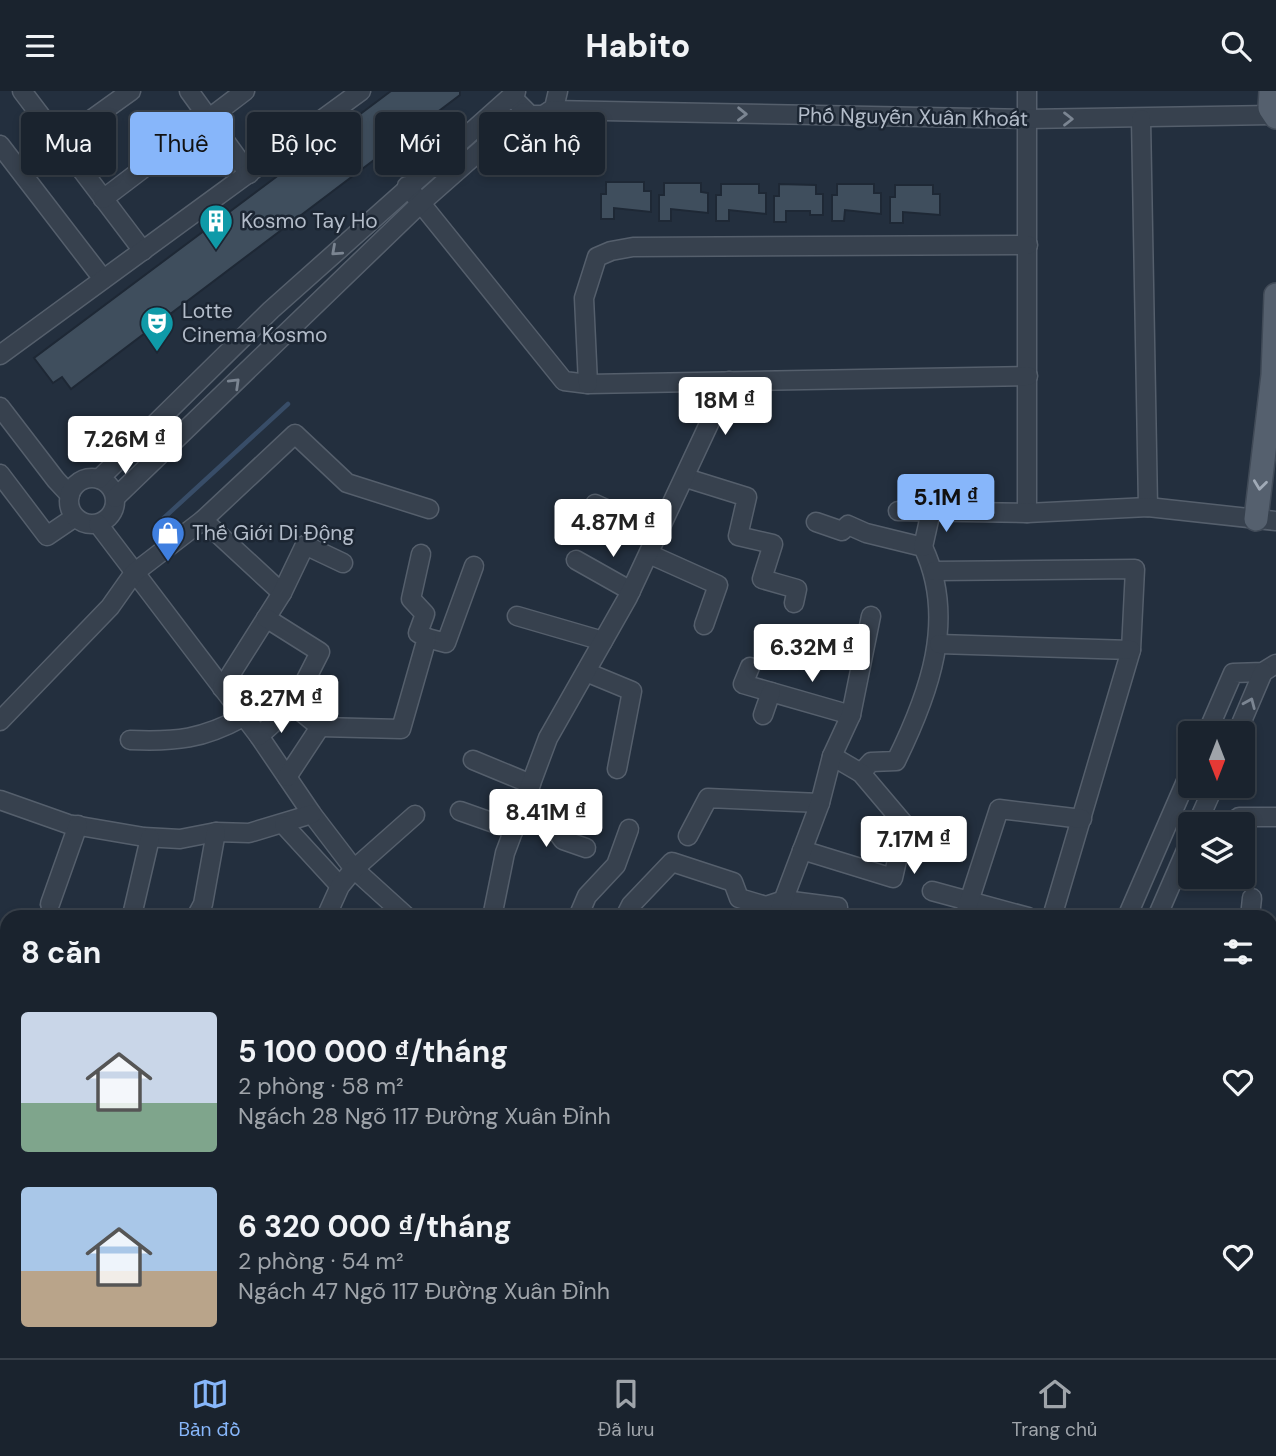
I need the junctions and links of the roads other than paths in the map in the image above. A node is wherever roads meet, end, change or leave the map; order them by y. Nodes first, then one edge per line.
1 (131, 91) edge
2 (188, 91) edge
3 (245, 91) edge
4 (360, 91) edge
5 (558, 91) edge
6 (1027, 91) edge
7 (1270, 91) edge
8 (25, 92) edge
9 (516, 92) edge
10 (551, 110) junction
11 (39, 112) edge
12 (102, 112) edge
13 (202, 112) edge
14 (218, 112) edge
15 (332, 112) edge
16 (524, 112) edge
17 (546, 112) edge
18 (1275, 116) edge
19 (1026, 119) junction
20 (1141, 119) junction
21 (0, 145) edge
22 (479, 152) edge
23 (233, 153) edge
24 (247, 171) edge
25 (85, 175) edge
26 (135, 175) edge
27 (248, 175) edge
28 (407, 186) junction
29 (103, 199) junction
30 (422, 202) junction
31 (1028, 245) junction
32 (143, 251) junction
33 (103, 279) junction
34 (1276, 295) edge
35 (0, 355) edge
36 (1028, 376) junction
37 (729, 381) junction
38 (588, 383) junction
39 (0, 407) edge
40 (1, 478) edge
41 (686, 478) junction
42 (99, 479) junction
43 (70, 495) junction
44 (115, 498) junction
45 (595, 504) dead end
46 (1148, 507) junction
47 (429, 509) dead end
48 (898, 511) dead end
49 (931, 512) junction
50 (1027, 513) junction
51 (75, 517) junction
52 (203, 520) junction
53 (1266, 520) edge
54 (816, 522) dead end
55 (98, 524) junction
56 (659, 533) junction
57 (923, 547) junction
58 (421, 554) dead end
59 (649, 554) junction
60 (576, 560) dead end
61 (342, 563) dead end
62 (474, 566) dead end
63 (934, 571) junction
64 (134, 573) junction
65 (631, 591) junction
66 (282, 593) junction
67 (794, 603) dead end
68 (517, 616) dead end
69 (871, 616) dead end
70 (266, 618) junction
71 (704, 625) dead end
72 (427, 638) junction
73 (603, 641) junction
74 (939, 644) junction
75 (1132, 650) junction
76 (750, 667) dead end
77 (1269, 668) edge
78 (586, 672) junction
79 (222, 688) junction
80 (771, 692) junction
81 (293, 705) junction
82 (763, 715) dead end
83 (851, 715) junction
84 (243, 717) junction
85 (0, 721) edge
86 (1212, 721) edge
87 (1243, 721) edge
88 (320, 727) junction
89 (259, 736) junction
90 (130, 740) dead end
91 (832, 756) junction
92 (473, 761) dead end
93 (617, 769) dead end
94 (861, 773) junction
95 (287, 777) junction
96 (531, 784) junction
97 (1179, 798) edge
98 (820, 803) junction
99 (2, 806) edge
100 (521, 810) junction
101 (460, 811) dead end
102 (312, 814) junction
103 (415, 815) dead end
104 (1255, 817) edge
105 (1276, 817) edge
106 (1082, 819) junction
107 (78, 825) junction
108 (284, 825) junction
109 (629, 829) dead end
110 (514, 830) junction
111 (216, 832) junction
112 (688, 836) dead end
113 (150, 838) junction
114 (586, 848) dead end
115 (802, 850) junction
116 (354, 869) junction
117 (1178, 869) edge
118 (340, 886) junction
119 (932, 891) dead end
120 (1252, 898) dead end
121 (50, 904) dead end
122 (781, 908) edge
123 (967, 908) edge
124 (133, 910) edge
125 (200, 910) edge
126 (329, 910) edge
127 (399, 910) edge
128 (493, 910) edge
129 (581, 910) edge
130 (628, 910) edge
131 (838, 910) edge
132 (1054, 910) edge
133 (1129, 910) edge
134 (1160, 910) edge
135 (1251, 910) edge

1 - 12 street
2 - 13 street
3 - 14 street
4 - 15 street
5 - 10 street
6 - 19 street
7 - 18 main road
8 - 11 street
9 - 16 street
9 - 28 street
10 - 17 street, Phố Nguyễn Xuân Khoát
10 -> 19 street, Phố Nguyễn Xuân Khoát
18 - 20 street, Phố Nguyễn Xuân Khoát
19 -> 20 street, Phố Nguyễn Xuân Khoát
19 - 31 street
20 - 46 street
21 - 33 street
22 - 30 street
23 - 24 street
25 - 29 street
26 - 29 street
27 - 32 street
28 - 30 street
28 -> 42 street
29 - 32 street
30 - 38 street
44 -> 30 street
31 - 36 street
31 - 38 street
32 - 33 street
33 - 35 street
34 -> 53 main road
36 - 37 street
36 - 50 street
37 - 38 street
37 - 41 street
39 - 43 street
40 - 51 street
41 - 56 street
41 - 67 street
42 - 43 street
42 - 44 street
43 - 51 street
44 - 55 street
45 - 56 street
46 - 50 street
46 - 53 street
47 - 52 street
48 - 49 street
49 - 50 street
49 - 57 street
51 - 55 street
52 - 64 street
52 - 66 street
54 - 57 street
55 - 64 street
56 - 59 street
57 - 63 street
58 - 72 street
59 - 65 street
59 - 71 street
60 - 65 street
61 - 66 street
62 - 72 street
63 - 74 street
63 - 75 street
64 - 79 street
64 - 85 street
65 - 73 street
66 - 70 street
68 - 73 street
69 - 83 street
70 - 79 street
70 - 81 street
72 - 88 street
73 - 78 street
74 - 75 street
74 - 94 street
75 - 106 street
76 - 80 street
77 - 86 street
87 -> 77 street
78 - 93 street
78 - 96 street
79 - 84 street
80 - 82 street
80 - 83 street
81 - 88 street
81 - 89 street
83 - 91 street
84 - 89 street
84 - 90 street
88 - 95 street
89 - 95 street
91 - 94 street
91 - 98 street
92 - 96 street
94 - 115 street
95 - 102 street
96 - 100 street
97 - 133 street
98 - 112 street
98 - 115 street
99 - 107 street
100 - 110 street
100 - 114 street
101 - 110 street
102 - 108 street
102 - 116 street
103 - 116 street
104 - 105 street
106 - 123 street
106 - 132 street
107 - 113 street
107 - 121 street
108 - 111 street
108 - 118 street
109 - 129 street
110 - 128 street
111 - 113 street
111 - 125 street
113 - 124 street
115 - 122 street
116 - 118 street
116 - 127 street
117 - 134 street
118 - 126 street
119 - 123 street
120 - 135 street
122 - 130 street
122 - 131 street

